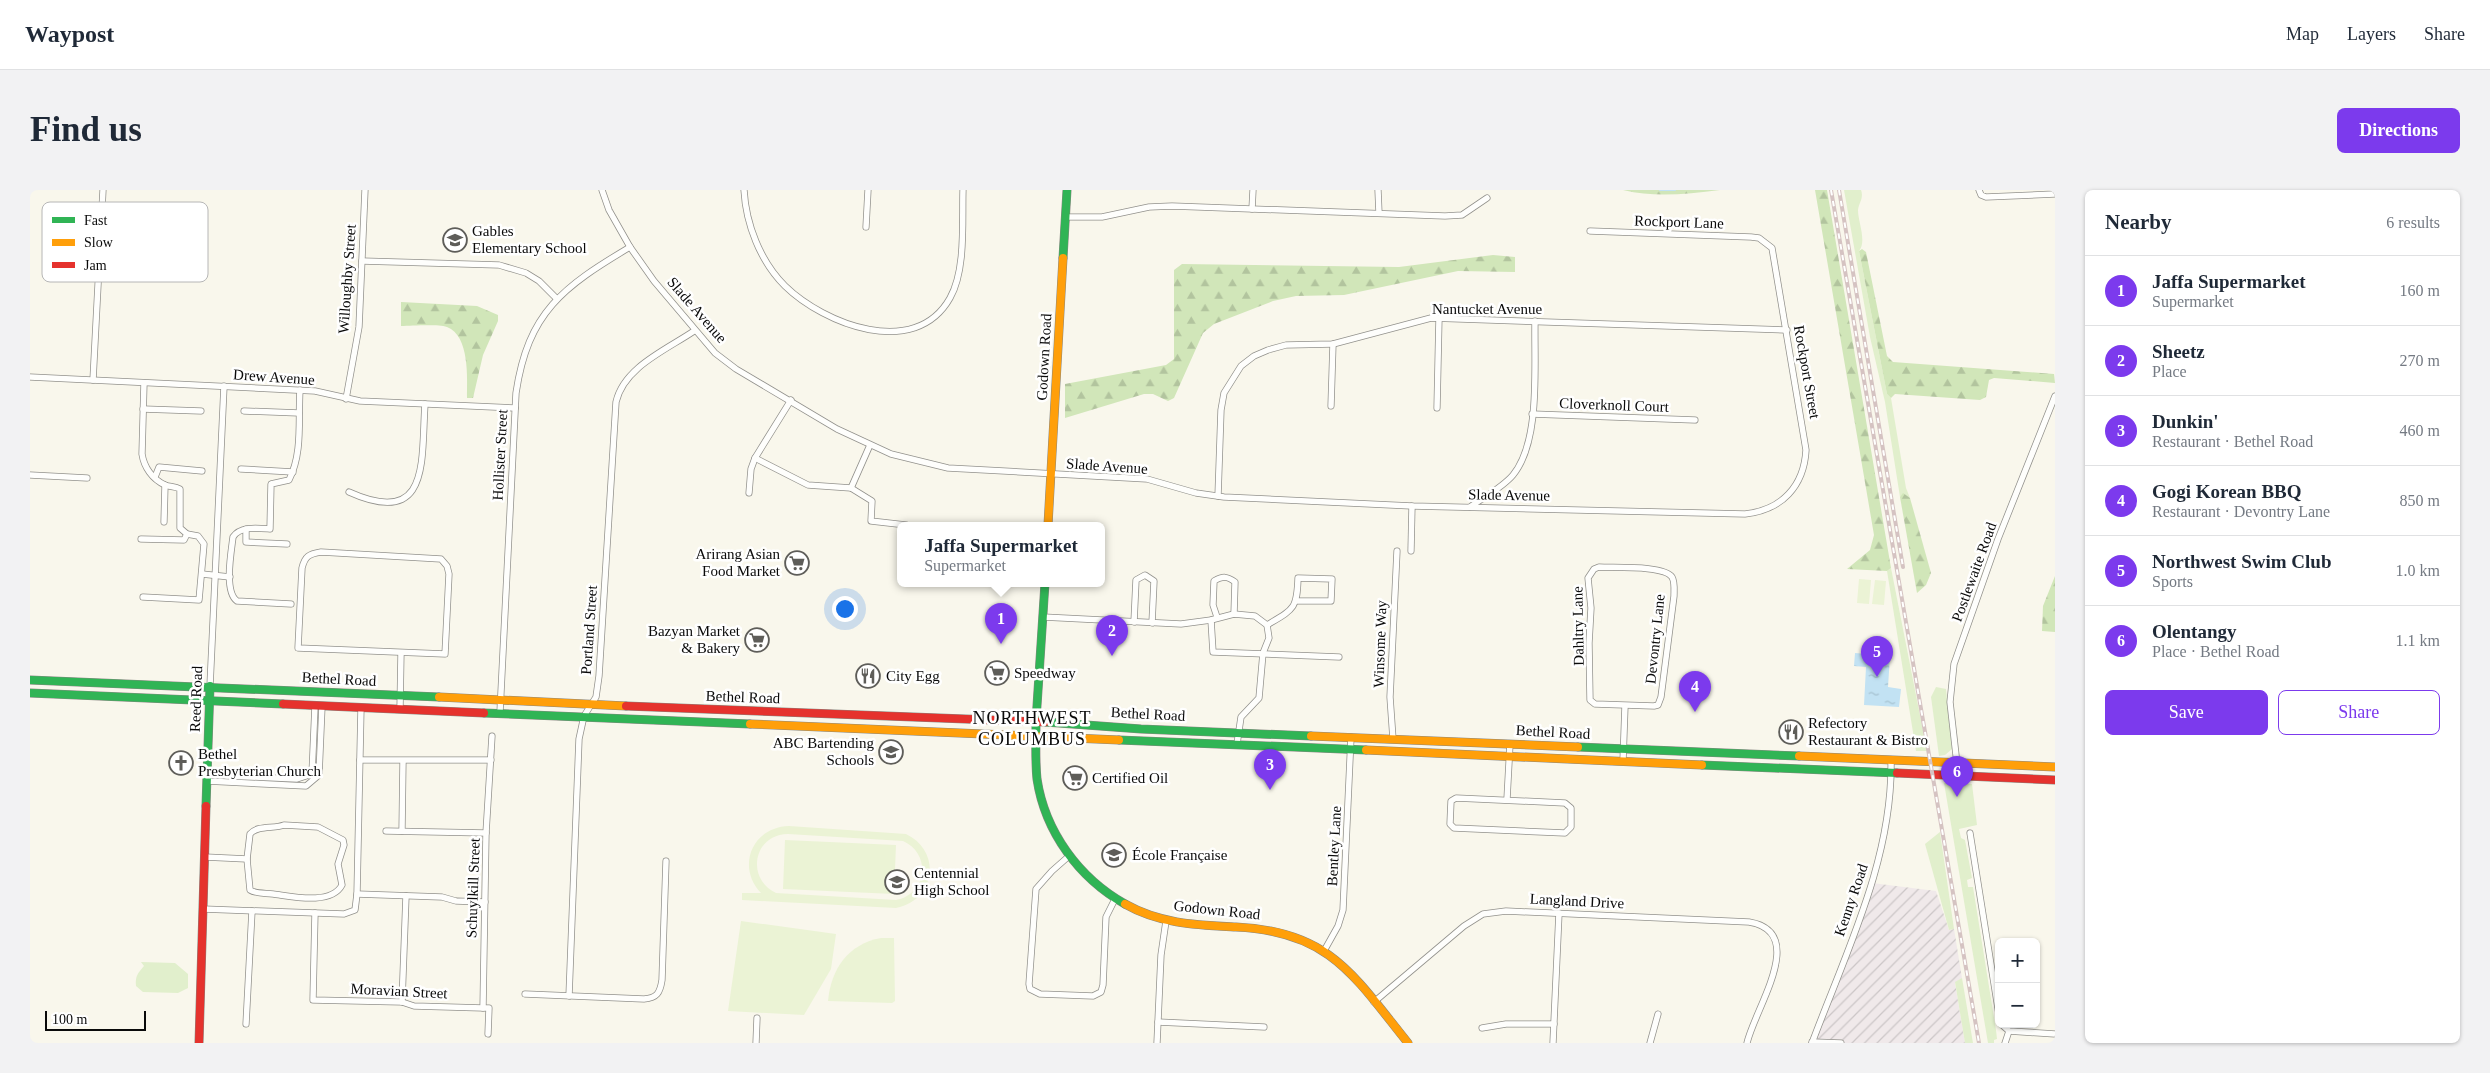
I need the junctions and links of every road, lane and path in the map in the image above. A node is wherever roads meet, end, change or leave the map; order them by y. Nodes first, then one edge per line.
1 (365, 190) edge
2 (602, 190) edge
3 (744, 190) edge
4 (868, 190) edge
5 (963, 190) edge
6 (1068, 190) edge
7 (1253, 190) edge
8 (1378, 190) edge
9 (1979, 190) edge
10 (2055, 194) edge
11 (1487, 198) dead end
12 (1252, 209) junction
13 (1379, 213) junction
14 (1066, 217) junction
15 (866, 227) dead end
16 (1590, 231) dead end
17 (1766, 242) joint
18 (630, 247) junction
19 (362, 261) junction
20 (98, 282) edge
21 (556, 298) junction
22 (1439, 318) junction
23 (1535, 321) junction
24 (1787, 330) junction
25 (694, 331) junction
26 (1333, 344) junction
27 (30, 377) edge
28 (93, 380) junction
29 (144, 383) junction
30 (224, 386) junction
31 (300, 390) junction
32 (2055, 396) edge
33 (346, 398) junction
34 (790, 400) junction
35 (425, 404) junction
36 (1331, 406) dead end
37 (515, 408) junction
38 (1437, 408) dead end
39 (143, 409) junction
40 (201, 411) dead end
41 (244, 411) dead end
42 (299, 414) junction
43 (1532, 414) junction
44 (1695, 420) dead end
45 (870, 445) junction
46 (755, 458) junction
47 (241, 469) dead end
48 (202, 471) dead end
49 (293, 472) junction
50 (30, 475) edge
51 (1051, 475) junction
52 (155, 477) junction
53 (86, 478) dead end
54 (165, 485) junction
55 (851, 488) junction
56 (349, 492) dead end
57 (749, 493) dead end
58 (1218, 496) junction
59 (1782, 502) joint
60 (1412, 506) junction
61 (1470, 507) junction
62 (164, 522) dead end
63 (1048, 522) edge
64 (897, 524) edge
65 (246, 529) junction
66 (187, 534) junction
67 (141, 539) dead end
68 (287, 544) dead end
69 (1397, 551) dead end
70 (1411, 551) dead end
71 (1646, 569) joint
72 (202, 574) junction
73 (216, 576) junction
74 (230, 577) junction
75 (1045, 587) edge
76 (143, 597) dead end
77 (1297, 601) junction
78 (291, 604) dead end
79 (1234, 614) junction
80 (1042, 617) junction
81 (1214, 619) junction
82 (1134, 622) junction
83 (1152, 623) junction
84 (1267, 626) junction
85 (401, 653) junction
86 (1263, 653) junction
87 (1339, 657) dead end
88 (30, 680) edge
89 (210, 686) junction
90 (30, 693) edge
91 (400, 696) junction
92 (500, 700) junction
93 (210, 702) junction
94 (592, 704) junction
95 (319, 706) junction
96 (1625, 706) junction
97 (361, 708) junction
98 (400, 709) junction
99 (500, 712) junction
100 (584, 716) junction
101 (1036, 721) junction
102 (1240, 732) junction
103 (492, 736) dead end
104 (1036, 736) junction
105 (1351, 737) junction
106 (1393, 739) junction
107 (1238, 744) junction
108 (1510, 744) junction
109 (1351, 749) junction
110 (1623, 749) junction
111 (1509, 756) junction
112 (360, 760) junction
113 (491, 760) junction
114 (1890, 760) junction
115 (403, 761) junction
116 (1623, 761) junction
117 (1957, 764) junction
118 (2009, 766) junction
119 (2055, 767) edge
120 (1891, 772) junction
121 (2055, 772) edge
122 (1958, 776) junction
123 (207, 778) junction
124 (2034, 779) junction
125 (2055, 780) edge
126 (1508, 799) junction
127 (386, 831) dead end
128 (402, 831) junction
129 (486, 833) junction
130 (1970, 833) dead end
131 (1069, 856) junction
132 (205, 857) junction
133 (247, 860) junction
134 (666, 861) dead end
135 (357, 894) junction
136 (406, 896) junction
137 (1115, 899) junction
138 (485, 902) junction
139 (203, 909) junction
140 (252, 911) junction
141 (316, 913) junction
142 (1559, 913) junction
143 (1166, 921) junction
144 (1324, 951) junction
145 (1995, 990) edge
146 (525, 994) dead end
147 (569, 996) junction
148 (402, 1002) junction
149 (1374, 1002) junction
150 (483, 1008) junction
151 (1658, 1014) dead end
152 (757, 1018) dead end
153 (1158, 1022) junction
154 (246, 1024) dead end
155 (1554, 1024) junction
156 (1264, 1027) dead end
157 (1482, 1028) dead end
158 (2006, 1028) edge
159 (2009, 1031) junction
160 (488, 1034) dead end
161 (2055, 1034) edge
162 (1812, 1042) edge
163 (199, 1043) edge
164 (756, 1043) edge
165 (1157, 1043) edge
166 (1408, 1043) edge
167 (1553, 1043) edge
168 (1650, 1043) edge
169 (1747, 1043) edge
170 (1841, 1043) edge
171 (2005, 1043) edge

1 - 19 street, Willoughby Street
2 - 18 street, Slade Avenue
3 - 5 street
4 - 15 street
6 - 14 main road, Godown Road
7 - 12 street
8 - 13 street
9 - 10 street
11 - 13 street
12 - 13 street
12 - 14 street
14 - 51 main road, Godown Road
16 - 17 street, Rockport Lane
17 - 24 street, Rockport Street
18 - 21 street, Hollister Street
18 - 25 street, Slade Avenue
19 - 21 street
19 - 33 street, Willoughby Street
20 - 28 street
21 - 37 street, Hollister Street
22 - 23 street, Nantucket Avenue
22 - 26 street, Nantucket Avenue
22 - 38 street
23 - 24 street, Nantucket Avenue
23 - 43 street
24 - 59 street, Rockport Street
25 - 34 street, Slade Avenue
25 - 94 street, Portland Street
26 - 36 street
26 - 58 street, Nantucket Avenue
27 - 28 street, Drew Avenue
28 - 29 street, Drew Avenue
29 - 30 street, Drew Avenue
29 - 39 street
30 - 31 street, Drew Avenue
30 - 73 street, Reed Road
31 - 33 street, Drew Avenue
31 - 42 street
32 - 117 street, Postlewaite Road
33 - 35 street, Drew Avenue
34 - 45 street, Slade Avenue
34 - 46 street
35 - 37 street, Drew Avenue
35 - 56 street
37 - 92 street, Hollister Street
39 - 40 street
39 - 52 street
41 - 42 street
42 - 49 street
43 - 44 street, Cloverknoll Court
43 - 61 street
45 - 51 street, Slade Avenue
45 - 55 street
46 - 55 street
46 - 57 street
47 - 49 street
48 - 52 street
49 - 65 street
50 - 53 street
51 - 58 street, Slade Avenue
51 - 63 main road, Godown Road
52 - 54 street
54 - 62 street
54 - 66 street
55 - 64 street
58 - 60 street, Slade Avenue
59 - 61 street, Slade Avenue
60 - 61 street, Slade Avenue
60 - 70 street
65 - 68 street
65 - 74 street
66 - 67 street
66 - 72 street
69 - 106 street, Winsome Way
71 - 96 street, Devontry Lane
71 - 96 street, Dahltry Lane
72 - 73 street
72 - 76 street
73 - 74 street
73 - 89 street, Reed Road
74 - 78 street
75 - 80 main road, Godown Road
77 - 77 street
77 - 84 street
79 - 81 street
79 - 81 street
79 - 84 street
80 - 82 street
80 - 101 main road, Godown Road
81 - 83 street
81 - 86 street
82 - 83 street
82 - 83 street
84 - 86 street
85 - 85 street
85 - 91 street
86 - 87 street
86 - 102 street
88 - 89 main road, Bethel Road
89 - 91 main road, Bethel Road
89 - 93 main road, Reed Road
90 - 93 main road, Bethel Road
91 - 92 main road, Bethel Road
91 - 98 street
92 - 94 main road, Bethel Road
92 - 99 street, Hollister Street
93 - 95 main road, Bethel Road
93 - 123 main road, Reed Road
94 - 100 street, Portland Street
94 - 101 main road, Bethel Road
95 - 97 main road, Bethel Road
95 - 123 street
96 - 110 street
97 - 98 main road, Bethel Road
97 - 112 street
98 - 99 main road, Bethel Road
99 - 100 main road, Bethel Road
100 - 104 main road, Bethel Road
100 - 147 street, Portland Street
101 - 102 main road, Bethel Road
101 - 104 main road, Godown Road
102 - 105 main road, Bethel Road
102 - 107 street
103 - 113 street, Schuylkill Street
104 - 107 main road, Bethel Road
104 - 131 main road, Godown Road
105 - 106 main road, Bethel Road
105 - 109 street, Bentley Lane
106 - 108 main road, Bethel Road
107 - 109 main road, Bethel Road
108 - 110 main road, Bethel Road
108 - 111 street
109 - 111 main road, Bethel Road
109 - 144 street, Bentley Lane
110 - 114 main road, Bethel Road
110 - 116 street
111 - 116 main road, Bethel Road
111 - 126 street
112 - 115 street
112 - 135 street
113 - 115 street
113 - 129 street, Schuylkill Street
114 - 117 main road, Bethel Road
114 - 120 street, Kenny Road
115 - 128 street
116 - 120 main road, Bethel Road
117 - 118 main road, Bethel Road
118 - 119 main road, Bethel Road
118 - 122 main road
120 - 122 main road, Bethel Road
120 - 162 street, Kenny Road
121 - 124 main road
122 - 124 main road, Bethel Road
123 - 132 main road, Reed Road
124 - 125 main road, Bethel Road
126 - 126 street
127 - 128 street
128 - 129 street
129 - 138 street, Schuylkill Street
130 - 145 street
131 - 137 main road, Godown Road
131 - 137 street
132 - 133 street
132 - 139 main road, Reed Road
133 - 133 street
134 - 147 street
135 - 136 street
135 - 141 street
136 - 138 street
136 - 148 street
137 - 143 main road, Godown Road
138 - 150 street, Schuylkill Street
139 - 140 street
139 - 163 main road, Reed Road
140 - 141 street
140 - 154 street
141 - 148 street, Moravian Street
142 - 149 street, Langland Drive
142 - 155 street
142 - 169 street, Langland Drive
143 - 144 main road, Godown Road
143 - 153 street
144 - 149 main road, Godown Road
146 - 147 street
148 - 150 street, Moravian Street
149 - 166 main road, Godown Road
150 - 160 street, Schuylkill Street
151 - 168 street
152 - 164 street
153 - 156 street
153 - 165 street
155 - 157 street
155 - 167 street
158 - 159 street
159 - 161 street
159 - 171 street
162 - 170 street

